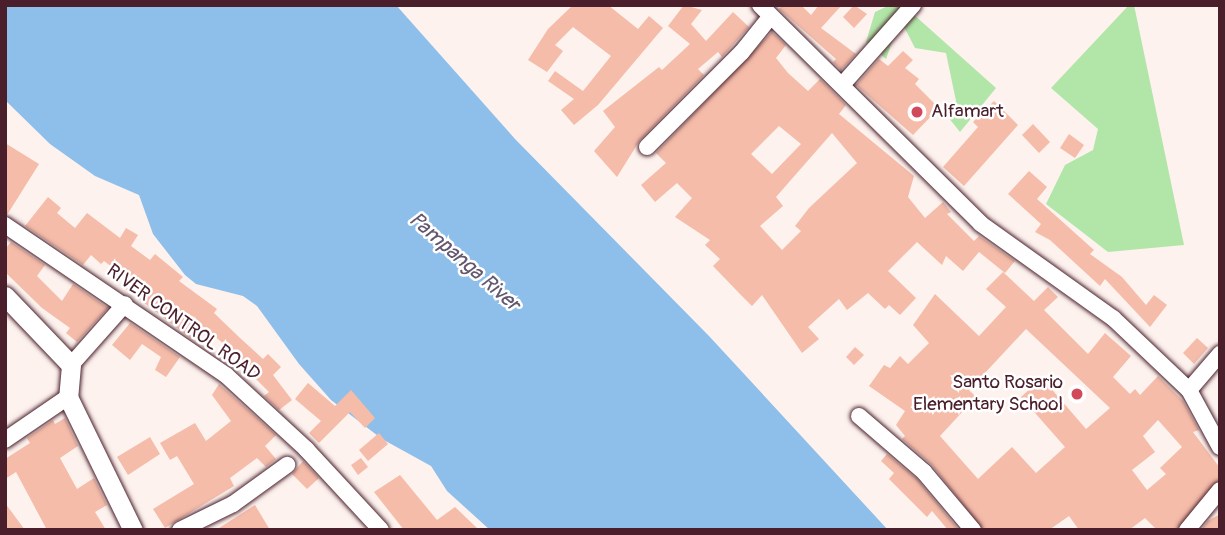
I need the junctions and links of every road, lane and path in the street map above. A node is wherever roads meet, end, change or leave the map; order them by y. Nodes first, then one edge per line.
1 (913, 5) edge
2 (765, 11) edge
3 (842, 85) junction
4 (648, 147) dead end
5 (5, 225) edge
6 (5, 296) edge
7 (125, 304) junction
8 (1220, 354) edge
9 (71, 365) junction
10 (1189, 390) junction
11 (68, 397) junction
12 (859, 416) dead end
13 (5, 440) edge
14 (1220, 447) edge
15 (287, 465) dead end
16 (1220, 490) edge
17 (133, 530) edge
18 (180, 530) edge
19 (382, 530) edge
20 (974, 530) edge
21 (1187, 530) edge

1 - 3 street
2 - 3 street
2 - 4 street
3 - 10 street
5 - 7 street, RIVER CONTROL ROAD
6 - 9 main road
7 - 9 street
7 - 19 street, RIVER CONTROL ROAD
8 - 10 street
9 - 11 main road
10 - 14 street
11 - 13 street
11 - 17 main road
12 - 20 street
15 - 18 street
16 - 21 street

